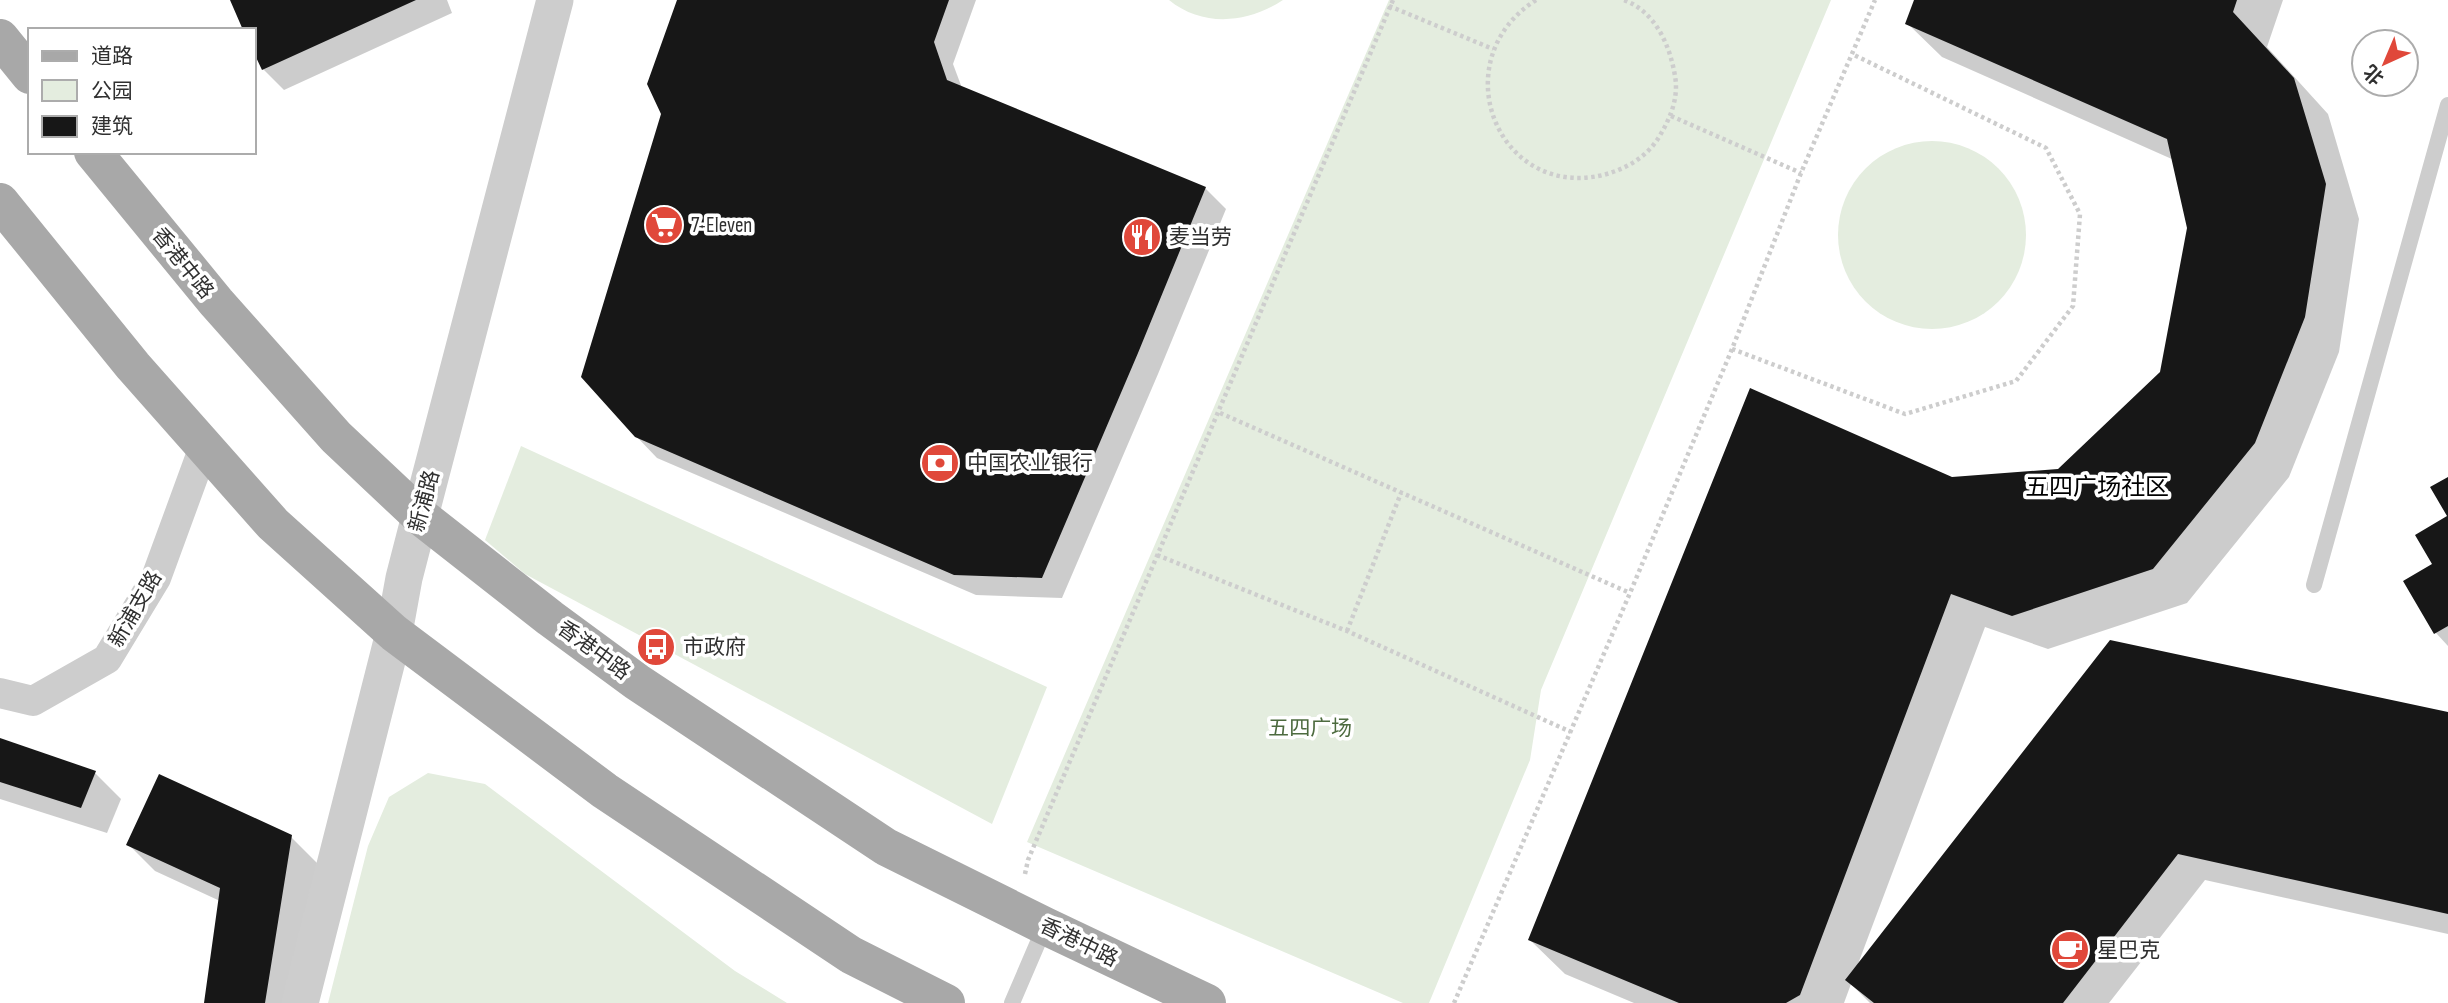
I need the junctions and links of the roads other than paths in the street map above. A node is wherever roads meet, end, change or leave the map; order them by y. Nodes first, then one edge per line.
1 (555, 0) edge
2 (0, 38) edge
3 (28, 73) edge
4 (2448, 105) edge
5 (95, 154) edge
6 (0, 202) edge
7 (204, 447) junction
8 (420, 516) junction
9 (2314, 585) dead end
10 (394, 633) junction
11 (0, 693) edge
12 (1031, 919) junction
13 (300, 1003) edge
14 (946, 1003) edge
15 (1012, 1003) edge
16 (1207, 1003) edge

1 - 8 street, 新浦路
2 - 3 main road
4 - 9 lane
5 - 8 main road, 香港中路
6 - 7 main road
7 - 10 main road
7 - 11 street, 新浦支路
8 - 10 street, 新浦路
8 - 12 main road, 香港中路
10 - 13 street, 新浦路
10 - 14 main road
12 - 15 lane
12 - 16 main road, 香港中路

